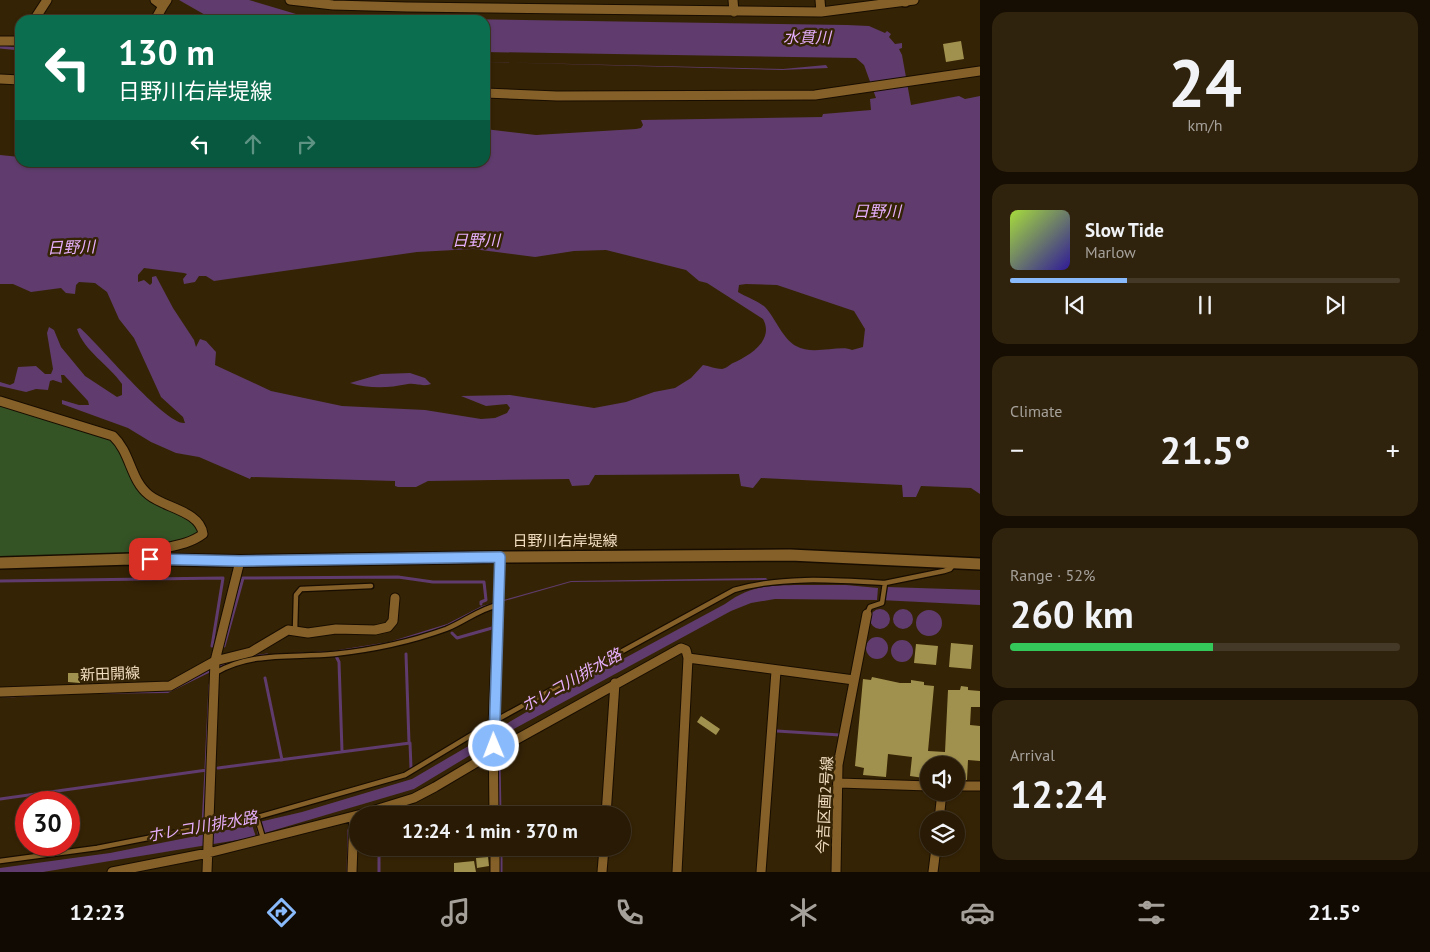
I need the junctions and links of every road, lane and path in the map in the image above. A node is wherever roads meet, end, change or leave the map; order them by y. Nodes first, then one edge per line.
1 (47, 0) edge
2 (155, 0) edge
3 (290, 0) edge
4 (732, 0) edge
5 (820, 0) edge
6 (908, 0) edge
7 (165, 3) edge
8 (333, 3) edge
9 (406, 4) edge
10 (558, 4) edge
11 (648, 5) edge
12 (734, 12) junction
13 (821, 12) junction
14 (37, 15) edge
15 (158, 15) edge
16 (0, 41) edge
17 (15, 41) edge
18 (980, 71) edge
19 (0, 79) edge
20 (15, 80) edge
21 (490, 93) edge
22 (0, 401) edge
23 (500, 557) junction
24 (132, 559) junction
25 (240, 561) junction
26 (955, 562) junction
27 (0, 563) edge
28 (980, 564) edge
29 (885, 583) junction
30 (371, 586) dead end
31 (395, 598) dead end
32 (498, 605) junction
33 (866, 614) joint
34 (295, 631) junction
35 (688, 658) junction
36 (215, 661) junction
37 (776, 671) junction
38 (215, 673) junction
39 (854, 680) junction
40 (615, 683) junction
41 (0, 692) edge
42 (493, 724) junction
43 (494, 749) junction
44 (839, 784) junction
45 (920, 786) edge
46 (965, 786) edge
47 (980, 786) edge
48 (389, 806) edge
49 (494, 806) edge
50 (607, 806) edge
51 (257, 818) junction
52 (349, 818) edge
53 (209, 828) junction
54 (263, 839) junction
55 (208, 850) junction
56 (353, 856) edge
57 (494, 856) edge
58 (603, 856) edge
59 (935, 856) edge
60 (0, 861) edge
61 (112, 872) edge
62 (207, 872) edge
63 (352, 872) edge
64 (495, 872) edge
65 (602, 872) edge
66 (677, 872) edge
67 (761, 872) edge
68 (836, 872) edge
69 (933, 872) edge

1 - 14 street
2 - 7 street
3 - 8 street
4 - 12 street
5 - 13 street
6 - 13 street
7 - 15 street
8 - 9 street
9 - 10 street
10 - 11 street
11 - 12 street
12 - 13 street
16 - 17 street
18 - 21 street
19 - 20 street
22 - 24 street
23 - 25 street, 日野川右岸堤線
23 - 26 street, 日野川右岸堤線
23 - 32 street
24 - 25 street, 日野川右岸堤線
24 - 27 street, 日野川右岸堤線
25 - 36 street
26 - 28 street, 日野川右岸堤線
26 - 29 lane
29 - 33 lane
29 - 42 lane
30 - 34 lane
31 - 34 street, 新田開線
32 - 38 lane
32 - 42 street
33 - 39 street, 今吉区画2号線
34 - 36 street, 新田開線
35 - 37 street
35 - 40 street
35 - 66 street
36 - 38 street
36 - 41 street, 新田開線
37 - 39 street
37 - 67 street
38 - 53 street
39 - 44 street, 今吉区画2号線
40 - 43 street
40 - 50 street
42 - 43 street
42 - 51 lane
43 - 48 street
43 - 49 street
44 - 45 street
44 - 68 street, 今吉区画2号線
46 - 47 street
51 - 53 lane
51 - 54 lane
52 - 54 street
53 - 55 street
53 - 60 lane
54 - 55 street
55 - 61 street
55 - 62 street
56 - 63 street
57 - 64 street
58 - 65 street
59 - 69 street

